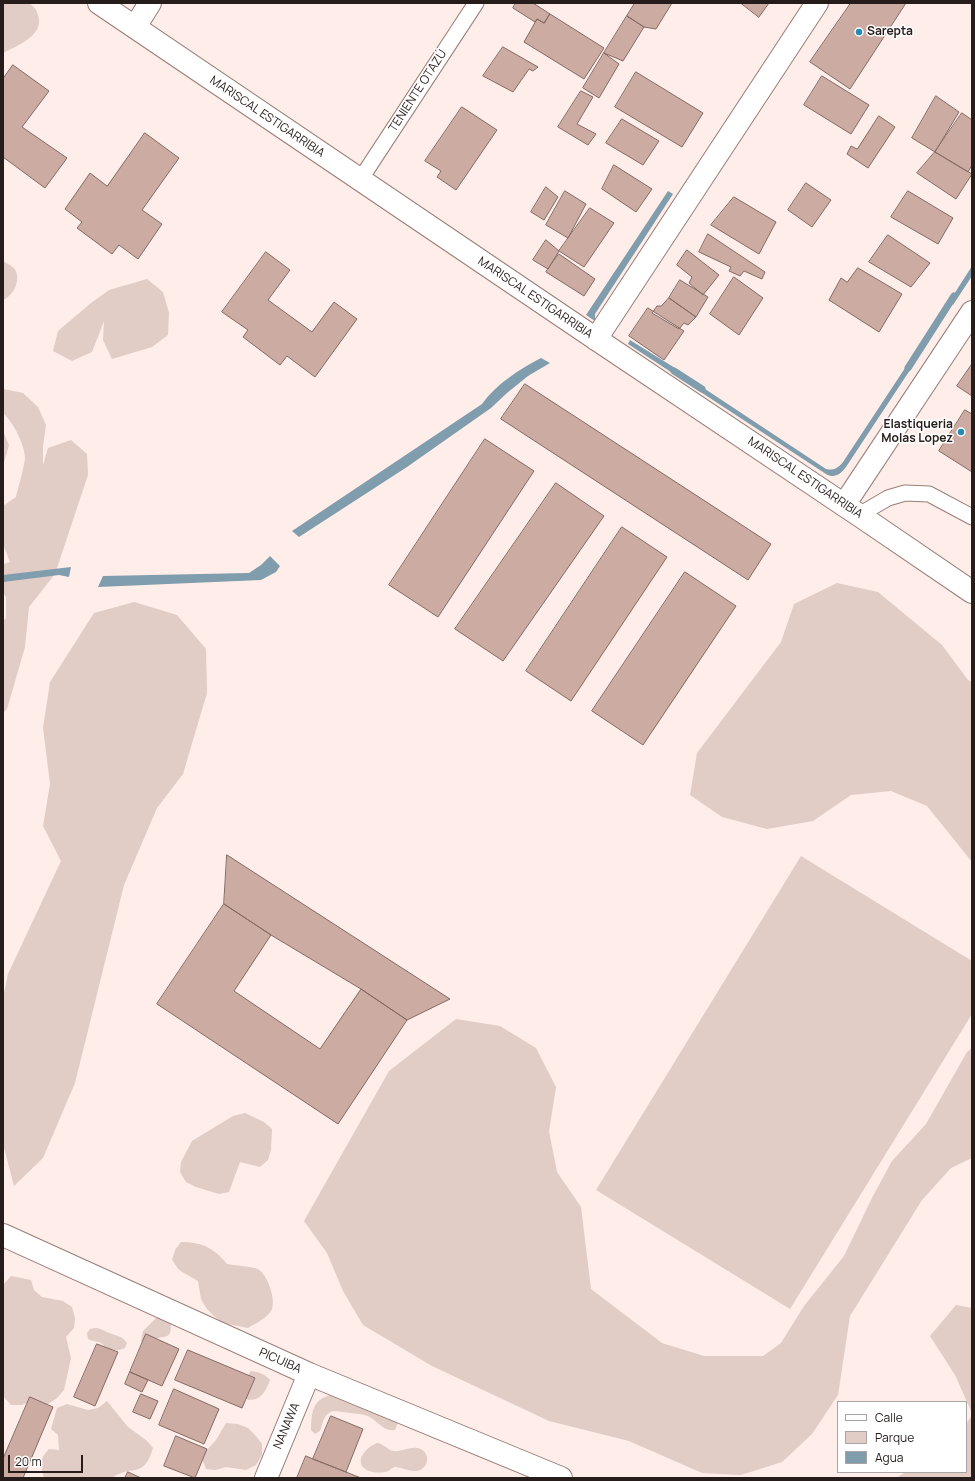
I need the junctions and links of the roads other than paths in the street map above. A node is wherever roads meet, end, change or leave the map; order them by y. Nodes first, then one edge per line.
1 (99, 3) edge
2 (150, 3) edge
3 (476, 3) edge
4 (817, 3) edge
5 (135, 27) junction
6 (360, 180) junction
7 (972, 312) edge
8 (596, 339) junction
9 (852, 510) junction
10 (972, 517) edge
11 (972, 592) edge
12 (3, 1235) edge
13 (309, 1374) junction
14 (266, 1478) edge
15 (561, 1478) edge

1 - 5 street, MARISCAL ESTIGARRIBIA
2 - 5 street
3 - 6 lane, TENIENTE OTAZÚ
4 - 8 street
5 - 6 street, MARISCAL ESTIGARRIBIA
6 - 8 street, MARISCAL ESTIGARRIBIA
7 - 9 street
8 - 9 street, MARISCAL ESTIGARRIBIA
9 - 10 lane
9 - 11 street, MARISCAL ESTIGARRIBIA
12 - 13 street, PICUIBA
13 - 14 street, NANAWA
13 - 15 street, PICUIBA

